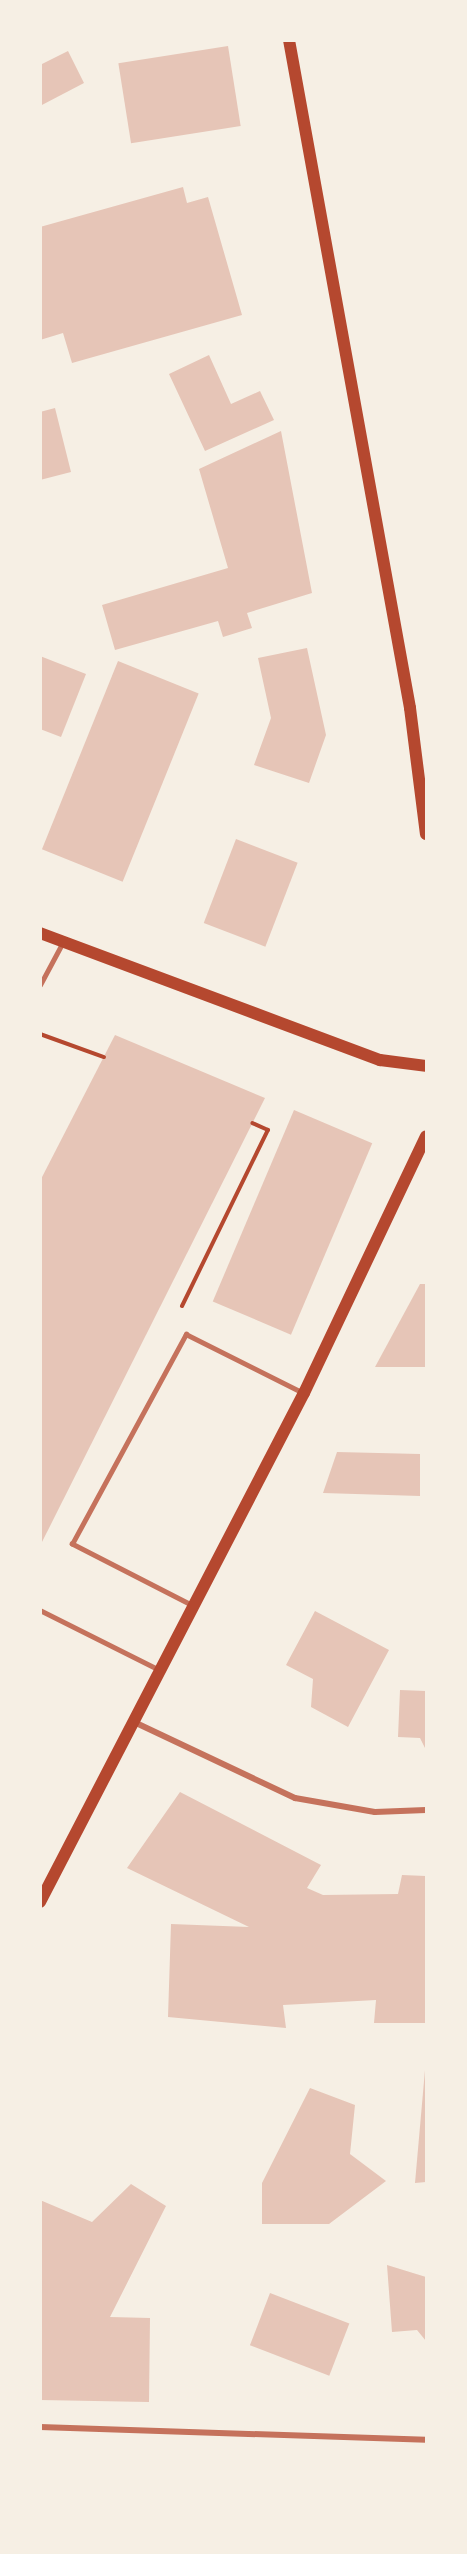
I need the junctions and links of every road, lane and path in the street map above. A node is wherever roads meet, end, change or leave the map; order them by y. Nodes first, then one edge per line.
1 (289, 40) edge
2 (426, 834) edge
3 (40, 933) edge
4 (63, 942) junction
5 (40, 985) edge
6 (40, 1034) edge
7 (104, 1057) dead end
8 (426, 1066) edge
9 (252, 1123) dead end
10 (426, 1136) edge
11 (189, 1310) dead end
12 (304, 1393) junction
13 (194, 1607) junction
14 (40, 1610) edge
15 (160, 1670) junction
16 (134, 1722) junction
17 (426, 1810) edge
18 (45, 1883) edge
19 (40, 1902) edge
20 (40, 2427) edge
21 (426, 2440) edge

1 - 2 main road
3 - 4 main road
4 - 5 lane
4 - 8 main road
6 - 7 path
9 - 11 path
10 - 12 main road
12 - 13 main road
12 - 13 lane
13 - 15 main road
14 - 15 lane
15 - 16 main road
16 - 17 street
16 - 18 main road
18 - 19 main road
20 - 21 street

